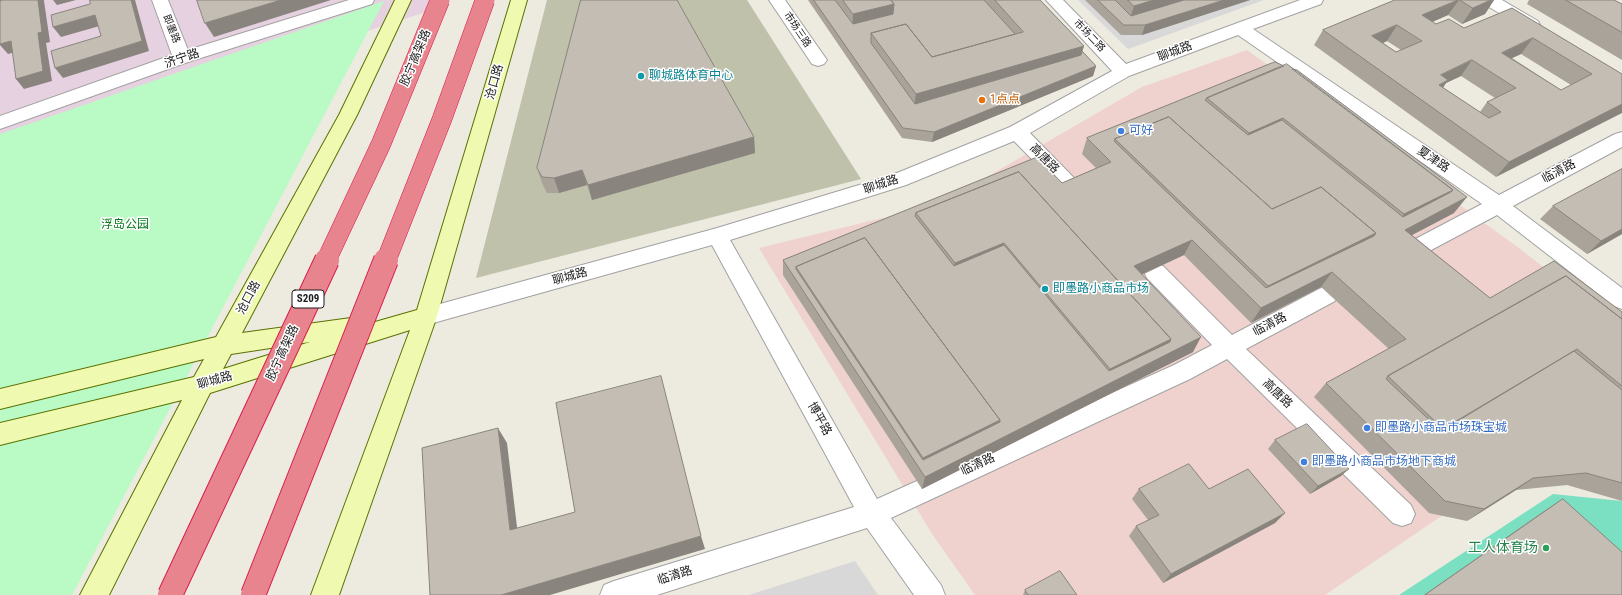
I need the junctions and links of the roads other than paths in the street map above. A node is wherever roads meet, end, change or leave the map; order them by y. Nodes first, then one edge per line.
1 (160, 0) edge
2 (366, 0) edge
3 (403, 0) edge
4 (440, 0) edge
5 (485, 0) edge
6 (518, 0) edge
7 (777, 0) edge
8 (1054, 0) edge
9 (1315, 0) edge
10 (1490, 0) edge
11 (1240, 28) junction
12 (1543, 31) edge
13 (182, 58) junction
14 (818, 60) dead end
15 (1123, 72) junction
16 (0, 123) edge
17 (1016, 132) junction
18 (1622, 139) edge
19 (1071, 187) edge
20 (1498, 205) junction
21 (717, 236) junction
22 (1411, 251) edge
23 (1155, 272) edge
24 (1327, 295) edge
25 (1622, 300) edge
26 (426, 316) junction
27 (224, 345) junction
28 (1229, 347) junction
29 (202, 385) junction
30 (0, 399) edge
31 (0, 434) edge
32 (872, 514) junction
33 (1402, 514) dead end
34 (94, 595) edge
35 (170, 595) edge
36 (253, 595) edge
37 (325, 595) edge
38 (614, 595) edge
39 (931, 595) edge

1 - 13 street, 即墨路
2 - 13 street, 济宁路
3 - 27 main road, 沧口路
4 - 35 highway, 胶宁高架路 / S209, bridge
5 - 36 highway, bridge
6 - 26 main road, 沧口路
7 - 14 street, 市场三路
8 - 15 street, 市场二路
9 - 11 street, 聊城路
10 - 12 street
11 - 15 street, 聊城路
11 - 20 street, 夏津路
13 - 16 street, 济宁路
15 - 17 street, 聊城路
17 - 19 street, 高唐路
17 - 21 street, 聊城路
18 - 20 street, 临清路
20 - 22 street, 临清路
20 - 25 street, 夏津路
21 - 26 street, 聊城路
21 - 32 street, 博平路
23 - 28 street, 高唐路
24 - 28 street, 临清路
26 - 27 main road, 聊城路
26 - 29 main road, 聊城路
26 - 37 main road, 沧口路
27 - 29 main road, 沧口路
27 - 30 main road, 聊城路
28 - 32 street, 临清路
28 - 33 street, 高唐路
29 - 31 main road, 聊城路
29 - 34 main road, 沧口路
32 - 38 street, 临清路
32 - 39 street, 博平路

